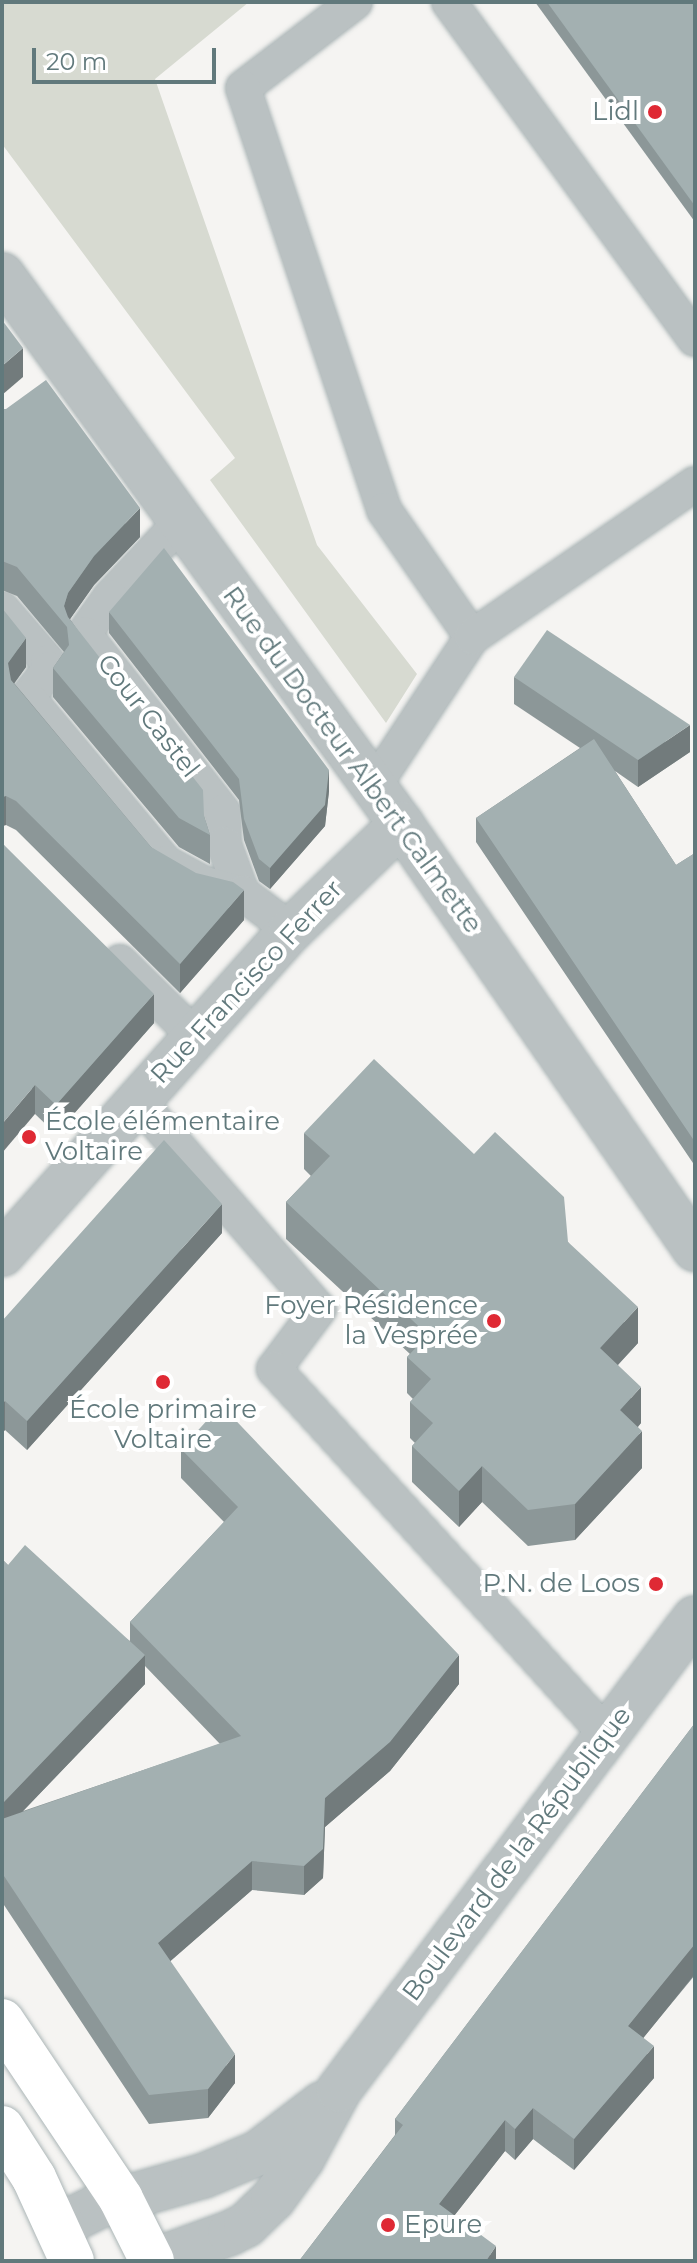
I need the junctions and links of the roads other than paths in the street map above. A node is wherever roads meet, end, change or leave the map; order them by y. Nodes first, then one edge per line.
1 (355, 2) edge
2 (449, 2) edge
3 (2, 275) edge
4 (695, 339) edge
5 (695, 484) edge
6 (181, 522) junction
7 (2, 609) edge
8 (472, 637) junction
9 (374, 786) junction
10 (401, 824) junction
11 (242, 893) junction
12 (291, 930) junction
13 (92, 934) edge
14 (194, 1035) junction
15 (137, 1100) junction
16 (695, 1249) edge
17 (2, 1254) edge
18 (695, 1618) edge
19 (607, 1735) junction
20 (2, 2021) edge
21 (339, 2090) junction
22 (2, 2128) edge
23 (121, 2199) junction
24 (65, 2243) edge
25 (153, 2261) edge

1 - 8 lane
2 - 4 lane
3 - 6 street, Rue du Docteur Albert Calmette
5 - 8 lane
6 - 9 street, Rue du Docteur Albert Calmette
6 - 11 lane, Cour Castel
7 - 11 lane
8 - 9 lane
9 - 10 street, Rue du Docteur Albert Calmette
10 - 12 street, Rue Francisco Ferrer
10 - 16 street, Rue du Docteur Albert Calmette
11 - 12 lane
12 - 14 street, Rue Francisco Ferrer
13 - 14 lane
14 - 15 street, Rue Francisco Ferrer
15 - 17 street, Rue Francisco Ferrer
15 - 19 lane
18 - 19 street, Boulevard de la République
19 - 21 street, Boulevard de la République
20 - 23 main road
21 - 23 street, Boulevard de la République
21 - 25 street, Boulevard de la République
22 - 24 main road
23 - 24 street, Boulevard de la République
23 - 25 main road

